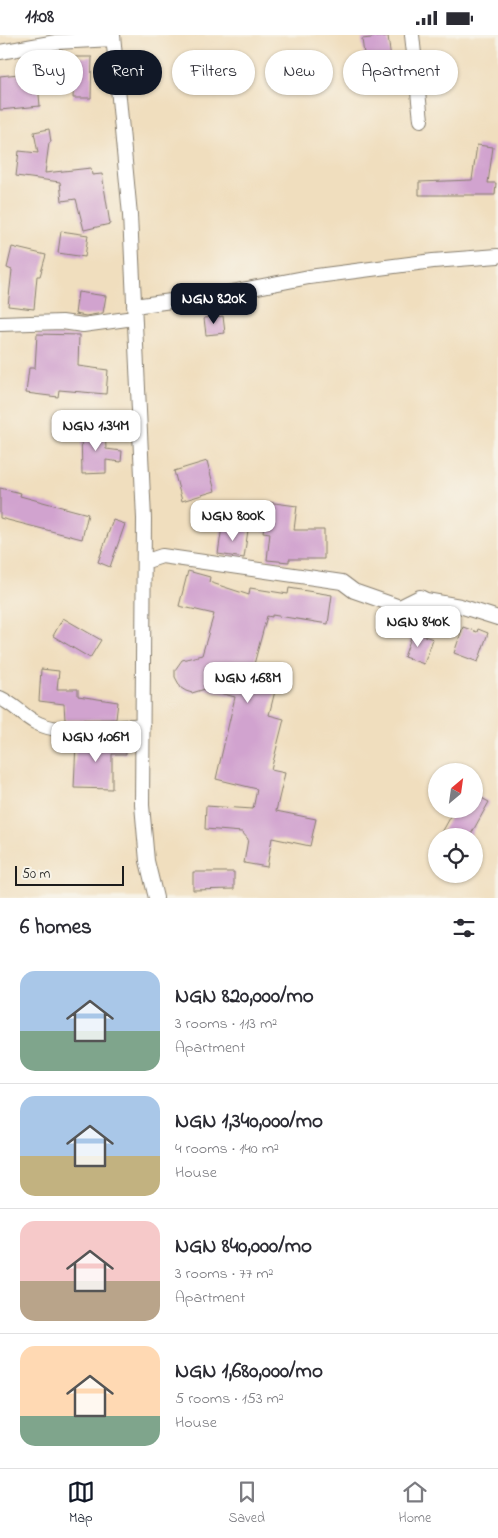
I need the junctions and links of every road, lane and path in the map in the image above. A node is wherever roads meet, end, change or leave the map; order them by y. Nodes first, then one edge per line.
1 (412, 35) edge
2 (113, 37) edge
3 (0, 52) edge
4 (421, 120) dead end
5 (498, 256) edge
6 (134, 312) junction
7 (0, 324) edge
8 (144, 562) junction
9 (498, 619) edge
10 (0, 698) edge
11 (142, 725) junction
12 (156, 898) edge

1 - 4 street
2 - 3 street
2 - 6 street
5 - 6 street
6 - 7 street
6 - 8 street
8 - 9 street
8 - 11 street
10 - 11 street
11 - 12 street

